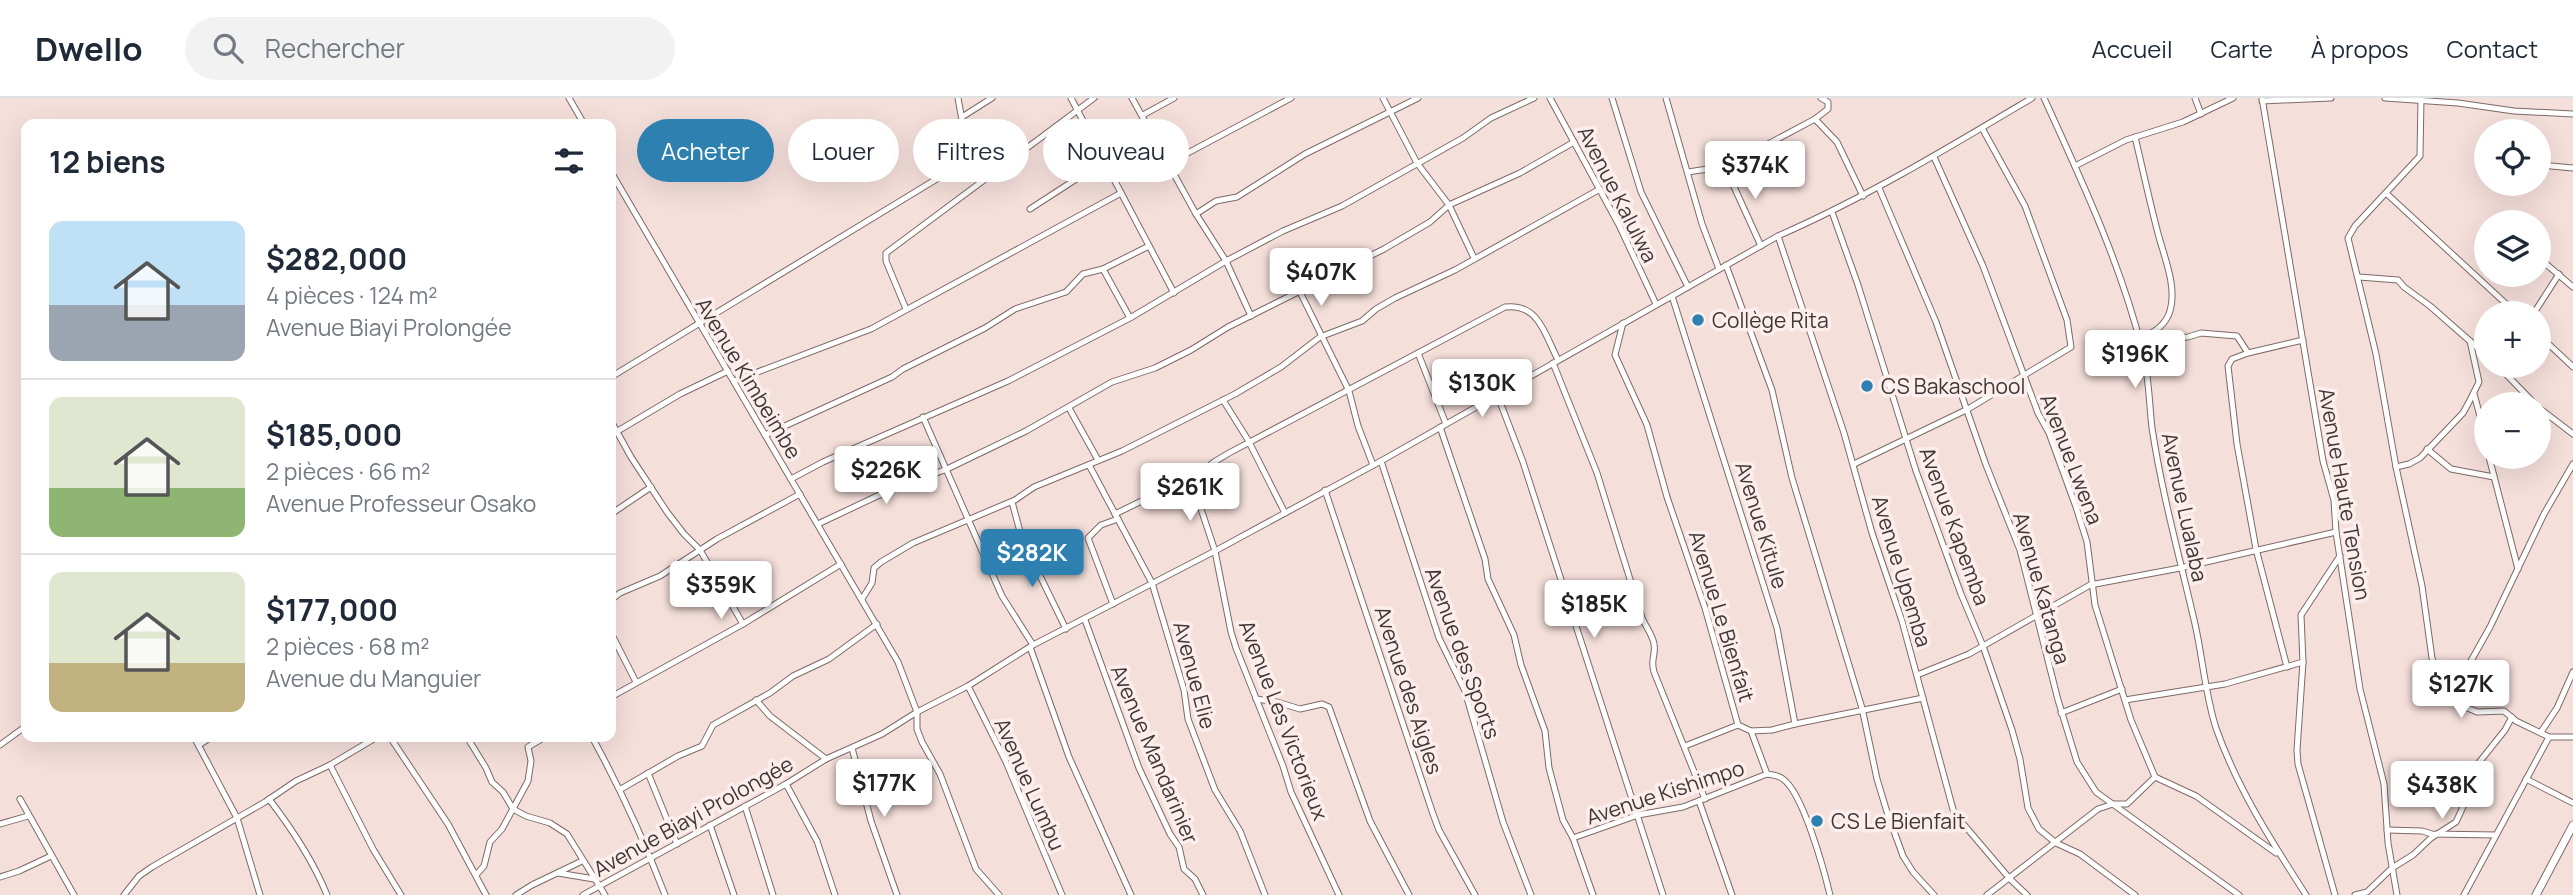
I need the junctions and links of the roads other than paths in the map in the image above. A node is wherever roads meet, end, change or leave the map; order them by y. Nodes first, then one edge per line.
1 (569, 98) edge
2 (958, 98) edge
3 (992, 98) edge
4 (1071, 98) edge
5 (1094, 98) edge
6 (1132, 98) edge
7 (1174, 98) edge
8 (1291, 98) edge
9 (1383, 98) edge
10 (1418, 98) edge
11 (1534, 98) edge
12 (1550, 98) edge
13 (1612, 98) edge
14 (1666, 98) edge
15 (1821, 98) edge
16 (2032, 98) edge
17 (2044, 98) edge
18 (2195, 98) edge
19 (2233, 98) edge
20 (2331, 98) edge
21 (2385, 98) edge
22 (2421, 99) edge
23 (2262, 100) edge
24 (1077, 110) junction
25 (1390, 111) junction
26 (2201, 114) junction
27 (2573, 114) edge
28 (1143, 115) junction
29 (961, 117) junction
30 (580, 119) edge
31 (1082, 119) edge
32 (1145, 119) edge
33 (1815, 119) junction
34 (1982, 128) junction
35 (2135, 137) junction
36 (1574, 142) junction
37 (1189, 152) edge
38 (1934, 157) junction
39 (1417, 163) junction
40 (2075, 166) junction
41 (2551, 166) dead end
42 (1726, 167) junction
43 (2573, 168) edge
44 (1688, 172) junction
45 (616, 181) edge
46 (1069, 182) edge
47 (1115, 182) edge
48 (1179, 182) edge
49 (1879, 188) junction
50 (1600, 189) junction
51 (1121, 193) junction
52 (2387, 194) junction
53 (1863, 196) junction
54 (1449, 205) junction
55 (1030, 209) dead end
56 (1832, 212) junction
57 (1196, 214) junction
58 (1778, 236) junction
59 (1149, 246) junction
60 (1761, 246) junction
61 (1474, 258) junction
62 (1226, 261) junction
63 (1723, 267) junction
64 (2551, 268) edge
65 (1103, 269) junction
66 (2559, 274) junction
67 (2359, 277) junction
68 (2573, 286) edge
69 (1689, 287) junction
70 (1298, 290) junction
71 (1174, 293) junction
72 (1672, 296) junction
73 (2503, 301) edge
74 (2542, 301) edge
75 (1656, 304) junction
76 (906, 309) junction
77 (1251, 316) junction
78 (1130, 318) junction
79 (699, 323) junction
80 (1623, 323) junction
81 (1321, 337) junction
82 (2140, 340) junction
83 (2303, 340) junction
84 (2470, 341) junction
85 (2474, 345) edge
86 (2551, 346) edge
87 (2143, 352) junction
88 (1418, 353) junction
89 (2248, 354) junction
90 (1556, 361) junction
91 (2573, 367) edge
92 (728, 371) junction
93 (616, 374) edge
94 (2023, 375) junction
95 (2509, 378) edge
96 (734, 381) junction
97 (1349, 391) junction
98 (2475, 392) edge
99 (2523, 392) edge
100 (1497, 394) junction
101 (2474, 394) edge
102 (1223, 400) junction
103 (1069, 408) junction
104 (1968, 409) junction
105 (923, 417) junction
106 (2551, 417) edge
107 (1443, 426) junction
108 (616, 431) edge
109 (2573, 434) edge
110 (765, 435) junction
111 (616, 437) edge
112 (1907, 438) junction
113 (1249, 443) junction
114 (2427, 449) junction
115 (1098, 460) junction
116 (1381, 461) junction
117 (1854, 464) junction
118 (2573, 464) edge
119 (1089, 465) junction
120 (1373, 465) junction
121 (2396, 467) junction
122 (947, 469) junction
123 (2492, 469) edge
124 (2494, 477) junction
125 (791, 479) junction
126 (1188, 483) junction
127 (651, 487) junction
128 (1325, 490) junction
129 (800, 494) junction
130 (1012, 502) junction
131 (616, 511) edge
132 (1285, 513) junction
133 (1116, 516) junction
134 (969, 521) junction
135 (818, 524) junction
136 (2336, 532) junction
137 (1022, 538) junction
138 (2256, 549) junction
139 (700, 550) junction
140 (1215, 551) junction
141 (2340, 556) junction
142 (987, 563) junction
143 (841, 564) junction
144 (2180, 568) junction
145 (2518, 569) junction
146 (1152, 583) junction
147 (2090, 585) junction
148 (616, 596) edge
149 (862, 599) junction
150 (1113, 604) junction
151 (2037, 615) junction
152 (1085, 620) junction
153 (743, 624) junction
154 (877, 624) junction
155 (1066, 629) junction
156 (616, 643) edge
157 (1032, 646) junction
158 (1983, 646) junction
159 (2303, 662) junction
160 (2287, 667) junction
161 (2573, 672) edge
162 (1917, 675) junction
163 (636, 682) junction
164 (968, 686) junction
165 (2205, 688) junction
166 (2122, 690) junction
167 (616, 694) edge
168 (1923, 698) junction
169 (1256, 699) junction
170 (756, 700) junction
171 (2125, 700) junction
172 (2449, 700) junction
173 (1863, 711) junction
174 (917, 712) junction
175 (2061, 713) junction
176 (2512, 717) junction
177 (1795, 724) junction
178 (1738, 726) junction
179 (21, 730) edge
180 (1751, 731) junction
181 (2541, 732) junction
182 (2549, 737) junction
183 (2573, 737) edge
184 (197, 742) edge
185 (204, 742) edge
186 (369, 742) edge
187 (393, 742) edge
188 (470, 742) dead end
189 (536, 742) edge
190 (595, 742) edge
191 (199, 745) junction
192 (0, 746) edge
193 (1685, 746) junction
194 (852, 748) junction
195 (826, 759) junction
196 (330, 765) junction
197 (648, 773) junction
198 (1767, 774) junction
199 (2155, 777) junction
200 (2526, 779) junction
201 (786, 784) junction
202 (621, 789) junction
203 (20, 799) dead end
204 (270, 799) junction
205 (1702, 800) junction
206 (2573, 803) edge
207 (2113, 804) junction
208 (745, 806) junction
209 (513, 809) junction
210 (1638, 815) junction
211 (28, 816) junction
212 (237, 818) junction
213 (0, 824) edge
214 (710, 825) junction
215 (2573, 825) edge
216 (2387, 830) junction
217 (2437, 834) junction
218 (2496, 835) junction
219 (1573, 838) junction
220 (2056, 843) junction
221 (677, 844) junction
222 (2279, 855) junction
223 (51, 856) junction
224 (651, 859) junction
225 (582, 861) junction
226 (2392, 868) junction
227 (558, 873) junction
228 (476, 875) junction
229 (0, 877) edge
230 (594, 879) junction
231 (2010, 879) junction
232 (598, 885) junction
233 (2334, 894) edge
234 (74, 895) edge
235 (124, 895) edge
236 (260, 895) edge
237 (327, 895) edge
238 (401, 895) edge
239 (486, 895) edge
240 (516, 895) edge
241 (583, 895) edge
242 (605, 895) edge
243 (665, 895) edge
244 (734, 895) edge
245 (774, 895) edge
246 (835, 895) edge
247 (897, 895) edge
248 (999, 895) edge
249 (1062, 895) edge
250 (1131, 895) edge
251 (1203, 895) edge
252 (1265, 895) edge
253 (1339, 895) edge
254 (1409, 895) edge
255 (1475, 895) edge
256 (1531, 895) edge
257 (1593, 895) edge
258 (1663, 895) edge
259 (1732, 895) edge
260 (1830, 895) edge
261 (1934, 895) edge
262 (1987, 895) edge
263 (2027, 895) edge
264 (2135, 895) edge
265 (2239, 895) edge
266 (2306, 895) edge
267 (2325, 895) edge
268 (2355, 895) edge
269 (2397, 895) edge
270 (2464, 895) edge
271 (2536, 895) edge

1 - 30 street
2 - 29 street
3 - 29 street
4 - 24 street
5 - 24 street
6 - 28 street
7 - 28 street
8 - 37 street
9 - 25 street
10 - 25 street
11 - 39 street
12 - 36 street, Avenue Kalulwa
13 - 69 street
14 - 44 street
15 - 33 street
16 - 34 street, Avenue Biayi Prolongée
17 - 40 street, Avenue Lualaba
18 - 26 street
19 - 26 street
20 - 23 street
21 - 22 street
22 - 27 street
22 - 52 street
23 - 83 street, Avenue Haute Tension
24 - 31 street
24 - 76 street
25 - 39 street
25 - 57 street
26 - 35 street
28 - 32 street
29 - 79 street
33 - 42 street
33 - 53 street
34 - 38 street, Avenue Biayi Prolongée
34 - 94 street
35 - 40 street
35 - 82 street
36 - 50 street, Avenue Kalulwa
36 - 54 street
38 - 49 street, Avenue Biayi Prolongée
38 - 94 street, Avenue Lwena
39 - 54 street
39 - 62 street
40 - 82 street, Avenue Lualaba
41 - 43 street
42 - 44 street
42 - 60 street
44 - 63 street
45 - 79 street, Avenue Kimbeimbe
46 - 55 street
47 - 51 street
48 - 57 street
49 - 53 street, Avenue Biayi Prolongée
49 - 104 street, Avenue Katanga
50 - 61 street
50 - 75 street, Avenue Kalulwa
51 - 59 street
51 - 76 street
52 - 67 street
52 - 73 street
53 - 56 street, Avenue Biayi Prolongée
54 - 61 street
54 - 70 street
56 - 58 street, Avenue Biayi Prolongée
56 - 112 street, Avenue Kapemba
57 - 62 street
58 - 60 street, Avenue Biayi Prolongée
58 - 117 street, Avenue Upemba
59 - 65 street
59 - 71 street
60 - 63 street, Avenue Biayi Prolongée
61 - 81 street
62 - 71 street
62 - 77 street
63 - 69 street, Avenue Biayi Prolongée
63 - 173 street
64 - 66 street
65 - 78 street
65 - 110 street
66 - 68 street
66 - 74 street
67 - 84 street
67 - 121 street
69 - 72 street, Avenue Biayi Prolongée
70 - 77 street
70 - 81 street
71 - 78 street
72 - 75 street, Avenue Biayi Prolongée
72 - 177 street, Avenue Kitule
75 - 80 street, Avenue Biayi Prolongée
76 - 96 street
77 - 103 street
78 - 105 street
79 - 92 street, Avenue Kimbeimbe
79 - 93 street
80 - 90 street, Avenue Biayi Prolongée
80 - 178 street, Avenue Le Bienfait
81 - 97 street
81 - 102 street
82 - 87 street, Avenue Lualaba
83 - 89 street
83 - 136 street, Avenue Haute Tension
84 - 85 street
84 - 98 street
86 - 91 street
87 - 89 street
87 - 144 street, Avenue Lualaba
88 - 90 street
88 - 97 street
88 - 107 street
89 - 138 street
90 - 100 street, Avenue Biayi Prolongée
90 - 193 street
92 - 96 street, Avenue Kimbeimbe
92 - 108 street
94 - 104 street
94 - 147 street, Avenue Lwena
95 - 99 street
96 - 110 street, Avenue Kimbeimbe
97 - 113 street
97 - 120 street
100 - 107 street, Avenue Biayi Prolongée
100 - 210 street
101 - 114 street
102 - 113 street
102 - 115 street
103 - 115 street
103 - 122 street
104 - 112 street
104 - 151 street, Avenue Katanga
105 - 122 street
105 - 125 street
106 - 109 street
107 - 116 street, Avenue Biayi Prolongée
107 - 219 street
110 - 125 street, Avenue Kimbeimbe
111 - 127 street
112 - 117 street
112 - 158 street, Avenue Kapemba
113 - 126 street
113 - 132 street
114 - 121 street
114 - 124 street
115 - 119 street
116 - 120 street, Avenue Biayi Prolongée
116 - 256 street, Avenue des Sports
117 - 162 street, Avenue Upemba
118 - 145 street
119 - 130 street
119 - 133 street, Avenue Elie
120 - 128 street, Avenue Biayi Prolongée
121 - 172 street
122 - 134 street
122 - 135 street
123 - 124 street
124 - 145 street
125 - 129 street, Avenue Kimbeimbe
126 - 133 street
126 - 140 street, Avenue Les Victorieux
127 - 131 street
127 - 139 street
128 - 132 street, Avenue Biayi Prolongée
128 - 255 street, Avenue des Aigles
129 - 135 street, Avenue Kimbeimbe
129 - 139 street
130 - 134 street
130 - 137 street
132 - 140 street, Avenue Biayi Prolongée
133 - 146 street, Avenue Elie
133 - 150 street
134 - 142 street
134 - 149 street
135 - 143 street, Avenue Kimbeimbe
136 - 138 street
136 - 141 street, Avenue Haute Tension
137 - 142 street
137 - 155 street
138 - 144 street
138 - 160 street
139 - 148 street
139 - 153 street
140 - 146 street, Avenue Biayi Prolongée
140 - 169 street, Avenue Les Victorieux
141 - 159 street
141 - 216 street, Avenue Haute Tension
142 - 157 street
143 - 149 street, Avenue Kimbeimbe
143 - 153 street
144 - 147 street
144 - 165 street, Avenue Lualaba
145 - 172 street
146 - 150 street, Avenue Biayi Prolongée
146 - 252 street, Avenue Elie
147 - 151 street
147 - 166 street, Avenue Lwena
149 - 154 street, Avenue Kimbeimbe
150 - 152 street, Avenue Biayi Prolongée
151 - 158 street
151 - 175 street, Avenue Katanga
152 - 155 street, Avenue Biayi Prolongée
152 - 251 street, Avenue Mandarinier
153 - 163 street
154 - 170 street
154 - 174 street, Avenue Kimbeimbe
155 - 157 street, Avenue Biayi Prolongée
156 - 163 street
157 - 164 street, Avenue Biayi Prolongée
157 - 250 street
158 - 162 street
158 - 220 street, Avenue Kapemba
159 - 160 street
159 - 233 street
160 - 165 street
161 - 181 street
162 - 168 street, Avenue Upemba
163 - 167 street
164 - 174 street, Avenue Biayi Prolongée
164 - 249 street, Avenue Lumbu
165 - 171 street
165 - 222 street, Avenue Lualaba
166 - 171 street, Avenue Lwena
166 - 175 street
168 - 173 street
168 - 231 street, Avenue Upemba
169 - 253 street, Avenue Les Victorieux
169 - 254 street
170 - 195 street
170 - 197 street
171 - 199 street, Avenue Lwena
172 - 176 street
173 - 177 street
173 - 261 street
174 - 194 street, Avenue Biayi Prolongée
174 - 248 street, Avenue Kimbeimbe
175 - 207 street, Avenue Katanga
176 - 181 street
176 - 217 street
177 - 180 street
178 - 180 street, Avenue Le Bienfait
178 - 193 street
179 - 192 street
180 - 198 street, Avenue Le Bienfait
181 - 182 street
182 - 183 street
182 - 200 street
184 - 191 street
185 - 191 street
186 - 196 street
187 - 228 street
188 - 209 street
189 - 209 street
190 - 202 street
191 - 212 street
193 - 205 street
194 - 195 street, Avenue Biayi Prolongée
194 - 247 street
195 - 201 street, Avenue Biayi Prolongée
196 - 204 street
196 - 238 street
197 - 202 street
197 - 221 street
198 - 205 street, Avenue Kishimpo
198 - 260 street
199 - 207 street
199 - 222 street
200 - 206 street
200 - 218 street
201 - 208 street, Avenue Biayi Prolongée
201 - 246 street
202 - 224 street
203 - 211 street
204 - 212 street
204 - 237 street
205 - 210 street, Avenue Kishimpo
205 - 259 street
207 - 220 street
207 - 265 street, Avenue Katanga
208 - 214 street, Avenue Biayi Prolongée
208 - 245 street
209 - 225 street
209 - 228 street
210 - 219 street, Avenue Kishimpo
210 - 258 street
211 - 213 street
211 - 223 street
212 - 235 street
212 - 236 street
214 - 221 street, Avenue Biayi Prolongée
214 - 244 street
215 - 271 main road
216 - 217 street
216 - 226 street, Avenue Haute Tension
217 - 218 street
217 - 226 street
218 - 270 street
219 - 257 street
220 - 231 street
220 - 264 street
221 - 224 street, Avenue Biayi Prolongée
222 - 266 street
223 - 229 street
223 - 234 street
224 - 232 street, Avenue Biayi Prolongée
224 - 243 street
225 - 227 street
225 - 230 street
226 - 268 street
226 - 269 street, Avenue Haute Tension
227 - 230 street
227 - 240 street
228 - 239 street
230 - 232 street
231 - 262 street
231 - 263 street, Avenue Upemba
232 - 241 street, Avenue Biayi Prolongée
232 - 242 street
233 - 267 street

